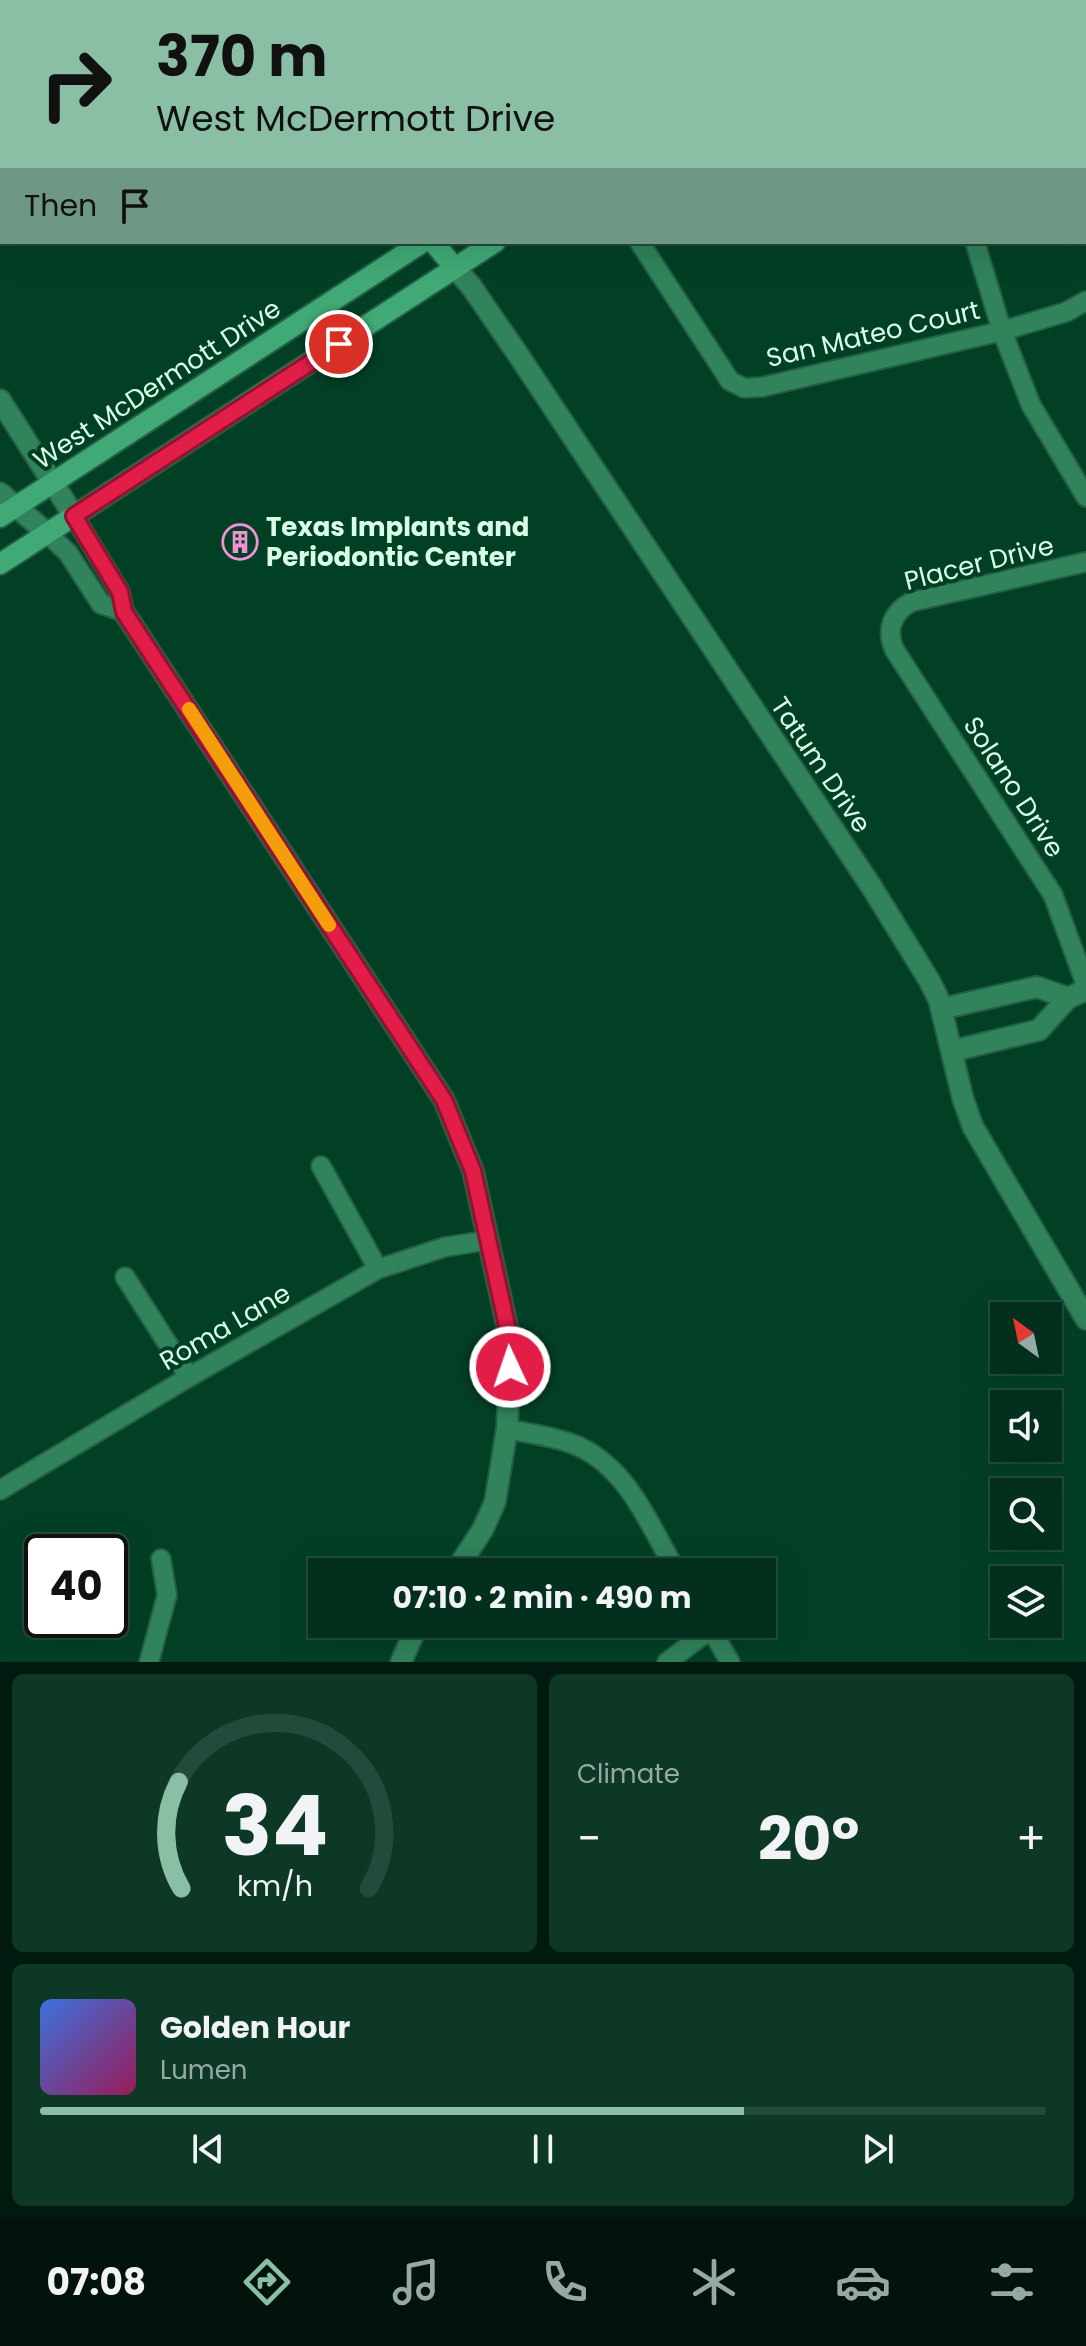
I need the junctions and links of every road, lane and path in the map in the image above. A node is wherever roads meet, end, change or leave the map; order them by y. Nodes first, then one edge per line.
1 (420, 244) edge
2 (435, 244) edge
3 (492, 244) edge
4 (641, 244) edge
5 (976, 244) edge
6 (455, 268) junction
7 (1086, 301) edge
8 (1002, 331) junction
9 (0, 400) edge
10 (53, 483) junction
11 (0, 493) edge
12 (1086, 497) edge
13 (8, 512) edge
14 (74, 516) junction
15 (47, 533) junction
16 (1086, 562) edge
17 (0, 564) edge
18 (124, 612) junction
19 (891, 622) joint
20 (1080, 991) edge
21 (941, 1009) junction
22 (952, 1051) junction
23 (321, 1166) dead end
24 (489, 1240) junction
25 (378, 1269) junction
26 (125, 1277) dead end
27 (1086, 1319) edge
28 (189, 1377) junction
29 (507, 1429) junction
30 (0, 1490) edge
31 (464, 1558) edge
32 (669, 1558) edge
33 (161, 1559) dead end
34 (412, 1638) edge
35 (696, 1638) edge
36 (716, 1638) edge
37 (149, 1662) edge
38 (401, 1662) edge
39 (667, 1662) edge
40 (730, 1662) edge

1 - 10 main road, West McDermott Drive
2 - 6 main road
3 - 6 main road
4 - 8 street, San Mateo Court
5 - 8 street
6 - 14 main road
6 - 21 street, Tatum Drive
7 - 8 street, San Mateo Court
8 - 12 street
9 - 10 street
10 - 13 main road, West McDermott Drive
10 - 14 street
11 - 13 street
13 - 15 street
14 - 15 main road
14 - 18 street
15 - 17 main road
15 - 18 street
16 - 19 street, Placer Drive
18 - 24 street
19 - 20 street, Solano Drive
20 - 21 street
20 - 22 street
21 - 22 street, Tatum Drive
22 - 27 street, Tatum Drive
23 - 25 street
24 - 25 street, Roma Lane
24 - 29 street
25 - 28 street, Roma Lane
26 - 28 street
28 - 30 street, Roma Lane
29 - 31 street
29 - 32 street
33 - 37 street
34 - 38 street
35 - 39 street
36 - 40 street

